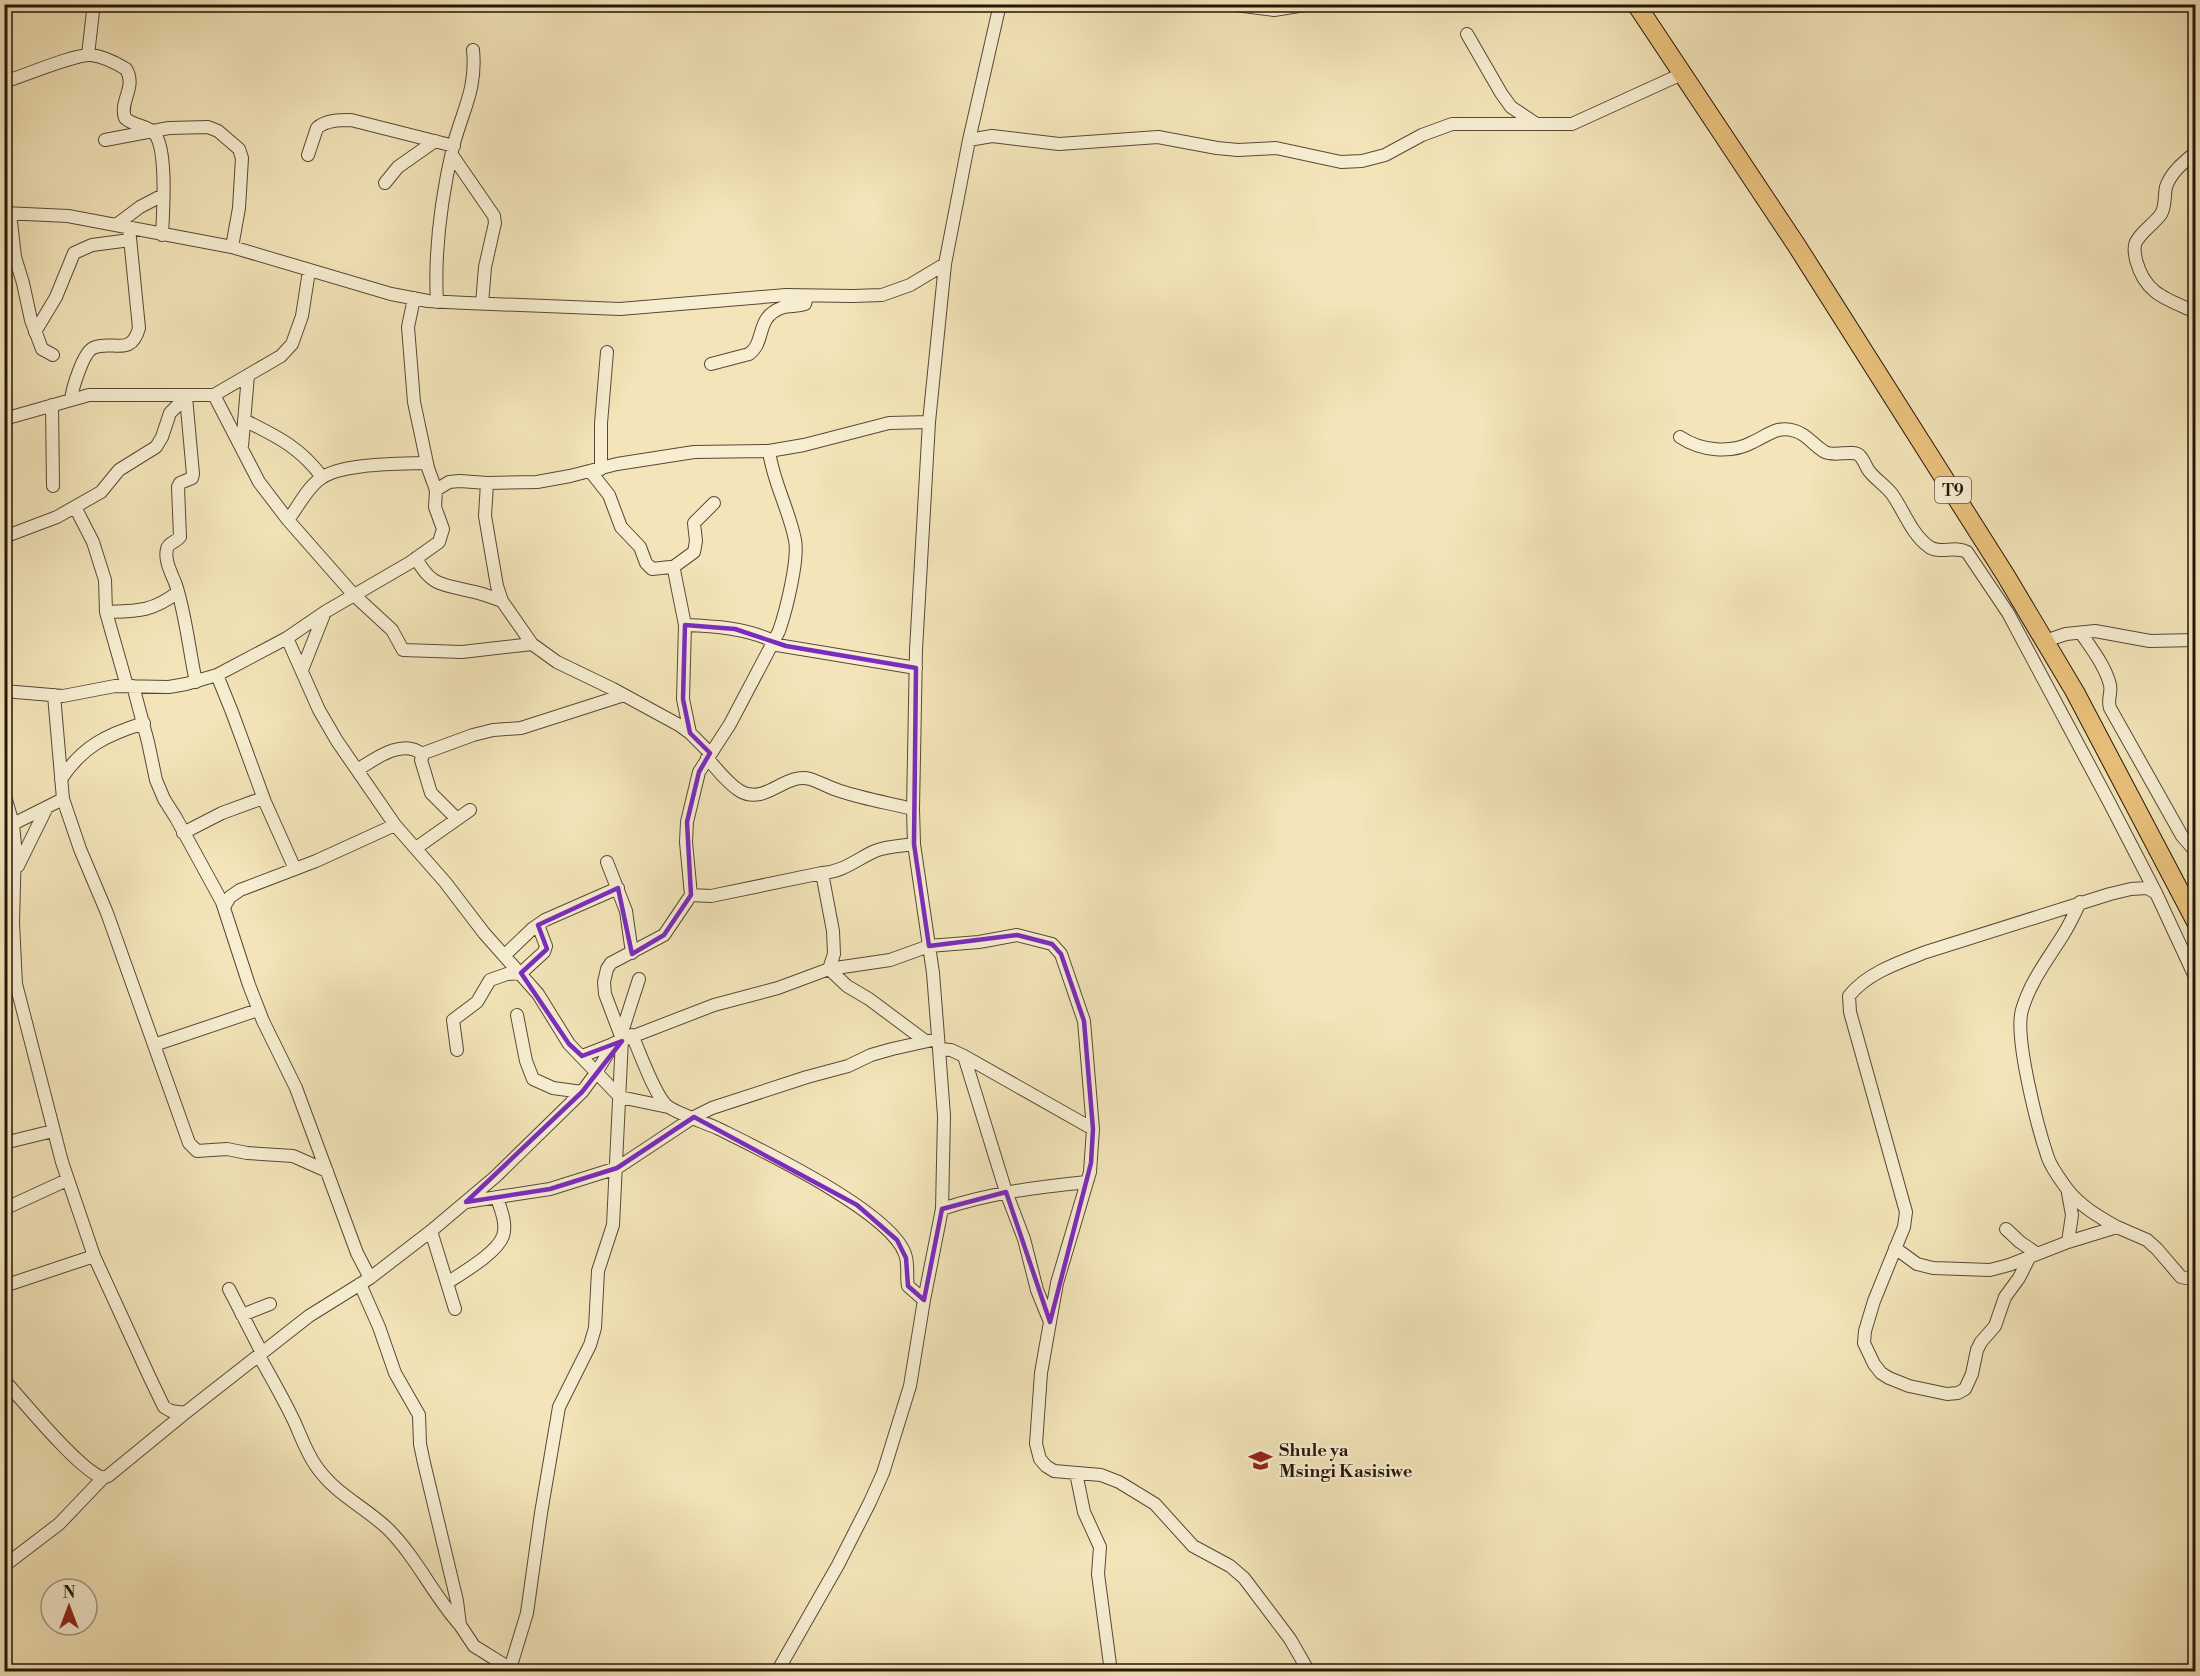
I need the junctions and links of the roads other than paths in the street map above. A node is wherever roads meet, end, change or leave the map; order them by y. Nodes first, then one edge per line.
1 (1000, 4) edge
2 (1228, 4) edge
3 (1311, 4) edge
4 (1636, 4) edge
5 (93, 11) dead end
6 (1467, 34) dead end
7 (473, 50) dead end
8 (88, 55) junction
9 (1684, 73) junction
10 (4, 82) edge
11 (1539, 125) junction
12 (152, 131) junction
13 (105, 140) dead end
14 (969, 140) junction
15 (435, 141) junction
16 (453, 150) junction
17 (2196, 152) edge
18 (308, 155) dead end
19 (385, 183) dead end
20 (163, 195) junction
21 (7, 213) edge
22 (116, 225) junction
23 (130, 234) junction
24 (162, 235) junction
25 (232, 247) junction
26 (945, 264) junction
27 (309, 270) junction
28 (807, 296) junction
29 (414, 298) junction
30 (437, 302) junction
31 (482, 304) junction
32 (2196, 312) edge
33 (35, 332) junction
34 (607, 352) dead end
35 (53, 355) dead end
36 (711, 364) dead end
37 (248, 375) junction
38 (214, 395) junction
39 (186, 397) junction
40 (71, 400) junction
41 (52, 405) junction
42 (4, 419) edge
43 (244, 420) junction
44 (929, 422) junction
45 (1680, 437) dead end
46 (242, 448) junction
47 (769, 451) junction
48 (426, 463) junction
49 (595, 470) junction
50 (322, 477) junction
51 (487, 483) junction
52 (53, 486) dead end
53 (436, 490) junction
54 (714, 503) dead end
55 (75, 507) junction
56 (288, 520) junction
57 (4, 537) edge
58 (416, 558) junction
59 (672, 568) junction
60 (178, 592) junction
61 (353, 594) junction
62 (502, 601) junction
63 (106, 612) junction
64 (325, 612) junction
65 (685, 625) junction
66 (2081, 633) junction
67 (287, 638) junction
68 (2196, 640) edge
69 (2045, 641) junction
70 (772, 642) junction
71 (532, 644) junction
72 (916, 668) junction
73 (302, 670) junction
74 (217, 675) junction
75 (196, 681) junction
76 (130, 686) junction
77 (4, 691) edge
78 (54, 695) junction
79 (624, 695) junction
80 (144, 723) junction
81 (690, 733) junction
82 (422, 754) junction
83 (708, 756) junction
84 (357, 770) junction
85 (61, 780) junction
86 (4, 794) edge
87 (263, 798) junction
88 (63, 799) junction
89 (47, 807) junction
90 (913, 809) junction
91 (470, 810) dead end
92 (457, 819) junction
93 (13, 825) junction
94 (395, 825) junction
95 (183, 833) junction
96 (914, 844) junction
97 (416, 848) junction
98 (2196, 852) edge
99 (607, 862) dead end
100 (295, 869) junction
101 (16, 870) junction
102 (822, 873) junction
103 (618, 888) junction
104 (2156, 893) junction
105 (691, 895) junction
106 (2080, 902) junction
107 (224, 907) junction
108 (2196, 922) edge
109 (538, 925) junction
110 (929, 946) junction
111 (632, 953) junction
112 (505, 955) junction
113 (829, 969) junction
114 (521, 973) junction
115 (639, 979) dead end
116 (2196, 979) edge
117 (258, 1010) junction
118 (517, 1015) dead end
119 (622, 1038) junction
120 (933, 1043) junction
121 (154, 1045) junction
122 (457, 1050) dead end
123 (582, 1056) junction
124 (964, 1056) junction
125 (596, 1073) junction
126 (582, 1092) junction
127 (620, 1097) junction
128 (668, 1107) junction
129 (694, 1117) junction
130 (1094, 1129) junction
131 (53, 1131) junction
132 (4, 1143) edge
133 (616, 1168) junction
134 (327, 1171) junction
135 (67, 1180) junction
136 (1087, 1182) junction
137 (2067, 1189) junction
138 (1006, 1192) junction
139 (497, 1198) junction
140 (466, 1202) junction
141 (4, 1209) edge
142 (942, 1209) junction
143 (2117, 1227) junction
144 (2007, 1229) dead end
145 (431, 1232) junction
146 (2068, 1242) junction
147 (1895, 1248) junction
148 (2033, 1254) junction
149 (94, 1256) junction
150 (2196, 1280) edge
151 (365, 1281) junction
152 (447, 1283) junction
153 (4, 1286) edge
154 (228, 1289) dead end
155 (924, 1300) junction
156 (270, 1304) dead end
157 (455, 1309) dead end
158 (242, 1315) junction
159 (1050, 1322) junction
160 (260, 1354) junction
161 (4, 1380) edge
162 (185, 1413) junction
163 (1076, 1473) junction
164 (104, 1478) junction
165 (4, 1566) edge
166 (460, 1625) junction
167 (510, 1670) edge
168 (777, 1671) edge
169 (1111, 1671) edge
170 (1309, 1671) edge

1 - 14 street
2 - 3 street
4 - 9 highway, T9
5 - 8 street
6 - 11 street
7 - 16 street
8 - 10 street
8 - 12 street
9 - 11 street
9 - 69 highway, T9
11 - 14 street
12 - 13 street
12 - 20 street
12 - 25 street
14 - 26 street
15 - 16 street
15 - 18 street
15 - 19 street
16 - 30 street
16 - 31 street
17 - 32 street
20 - 22 street
20 - 24 street
21 - 22 street
21 - 33 street
22 - 23 street
23 - 24 street
23 - 33 street
23 - 40 street
24 - 25 street
25 - 27 street
26 - 28 street
26 - 44 street
27 - 29 street
27 - 37 street
28 - 31 street
28 - 36 street
29 - 30 street
29 - 48 street
30 - 31 street
33 - 35 street
34 - 49 street
37 - 38 street
37 - 43 street
38 - 39 street
38 - 46 street
39 - 40 street
39 - 55 street
39 - 60 street
40 - 41 street
41 - 42 street
41 - 52 street
43 - 46 street
43 - 50 street
44 - 47 street
44 - 72 street
45 - 104 street
46 - 56 street
47 - 49 street
47 - 70 street
48 - 50 street
48 - 53 street
49 - 51 street
49 - 59 street
50 - 56 street
51 - 53 street
51 - 62 street
53 - 58 street
54 - 59 street
55 - 57 street
55 - 63 street
56 - 61 street
58 - 61 street
58 - 62 street
59 - 65 street
60 - 63 street
60 - 75 street
61 - 64 street
61 - 71 street
62 - 71 street
63 - 76 street
64 - 67 street
64 - 73 street
65 - 70 street
65 - 81 street
66 - 68 street
66 - 69 street
66 - 98 street
67 - 73 street
67 - 74 street
69 - 108 highway, T9
70 - 72 street
70 - 83 street
71 - 79 street
72 - 90 street
73 - 84 street
74 - 75 street
74 - 87 street
75 - 76 street
76 - 78 street
76 - 80 street
77 - 78 street
78 - 85 street
79 - 81 street
79 - 82 street
80 - 85 street
80 - 95 street
81 - 83 street
82 - 84 street
82 - 92 street
83 - 90 street
83 - 105 street
84 - 94 street
85 - 88 street
86 - 93 street
87 - 95 street
87 - 100 street
88 - 89 street
88 - 121 street
89 - 93 street
89 - 101 street
90 - 96 street
91 - 92 street
92 - 97 street
93 - 101 street
94 - 97 street
94 - 100 street
95 - 107 street
96 - 102 street
96 - 110 street
97 - 112 street
99 - 103 street
100 - 107 street
101 - 131 street
102 - 105 street
102 - 113 street
103 - 109 street
103 - 111 street
104 - 106 street
104 - 116 street
105 - 111 street
106 - 137 street
106 - 147 street
107 - 117 street
109 - 112 street
109 - 114 street
110 - 113 street
110 - 120 street
110 - 130 street
111 - 119 street
112 - 114 street
113 - 119 street
113 - 120 street
114 - 122 street
114 - 123 street
115 - 119 street
117 - 121 street
117 - 134 street
118 - 126 street
119 - 123 street
119 - 125 street
119 - 127 street
119 - 128 street
120 - 124 street
120 - 129 street
120 - 142 street
121 - 134 street
123 - 125 street
124 - 130 street
124 - 138 street
125 - 126 street
125 - 127 street
126 - 140 street
127 - 128 street
127 - 133 street
128 - 129 street
129 - 133 street
129 - 155 street
130 - 136 street
131 - 132 street
131 - 135 street
133 - 139 street
133 - 167 street
134 - 151 street
135 - 141 street
135 - 149 street
136 - 138 street
136 - 159 street
137 - 143 street
137 - 146 street
138 - 142 street
138 - 159 street
139 - 140 street
139 - 152 street
140 - 145 street
142 - 155 street
143 - 146 street
143 - 150 street
144 - 148 street
145 - 151 street
145 - 152 street
146 - 148 street
147 - 148 street
147 - 148 street
149 - 153 street
149 - 162 street
151 - 160 street
151 - 166 street
152 - 157 street
154 - 158 street
155 - 168 street
156 - 158 street
158 - 160 street
159 - 163 street
160 - 162 street
160 - 166 street
161 - 164 street
162 - 164 street
163 - 169 street
163 - 170 street
164 - 165 street
166 - 167 street

